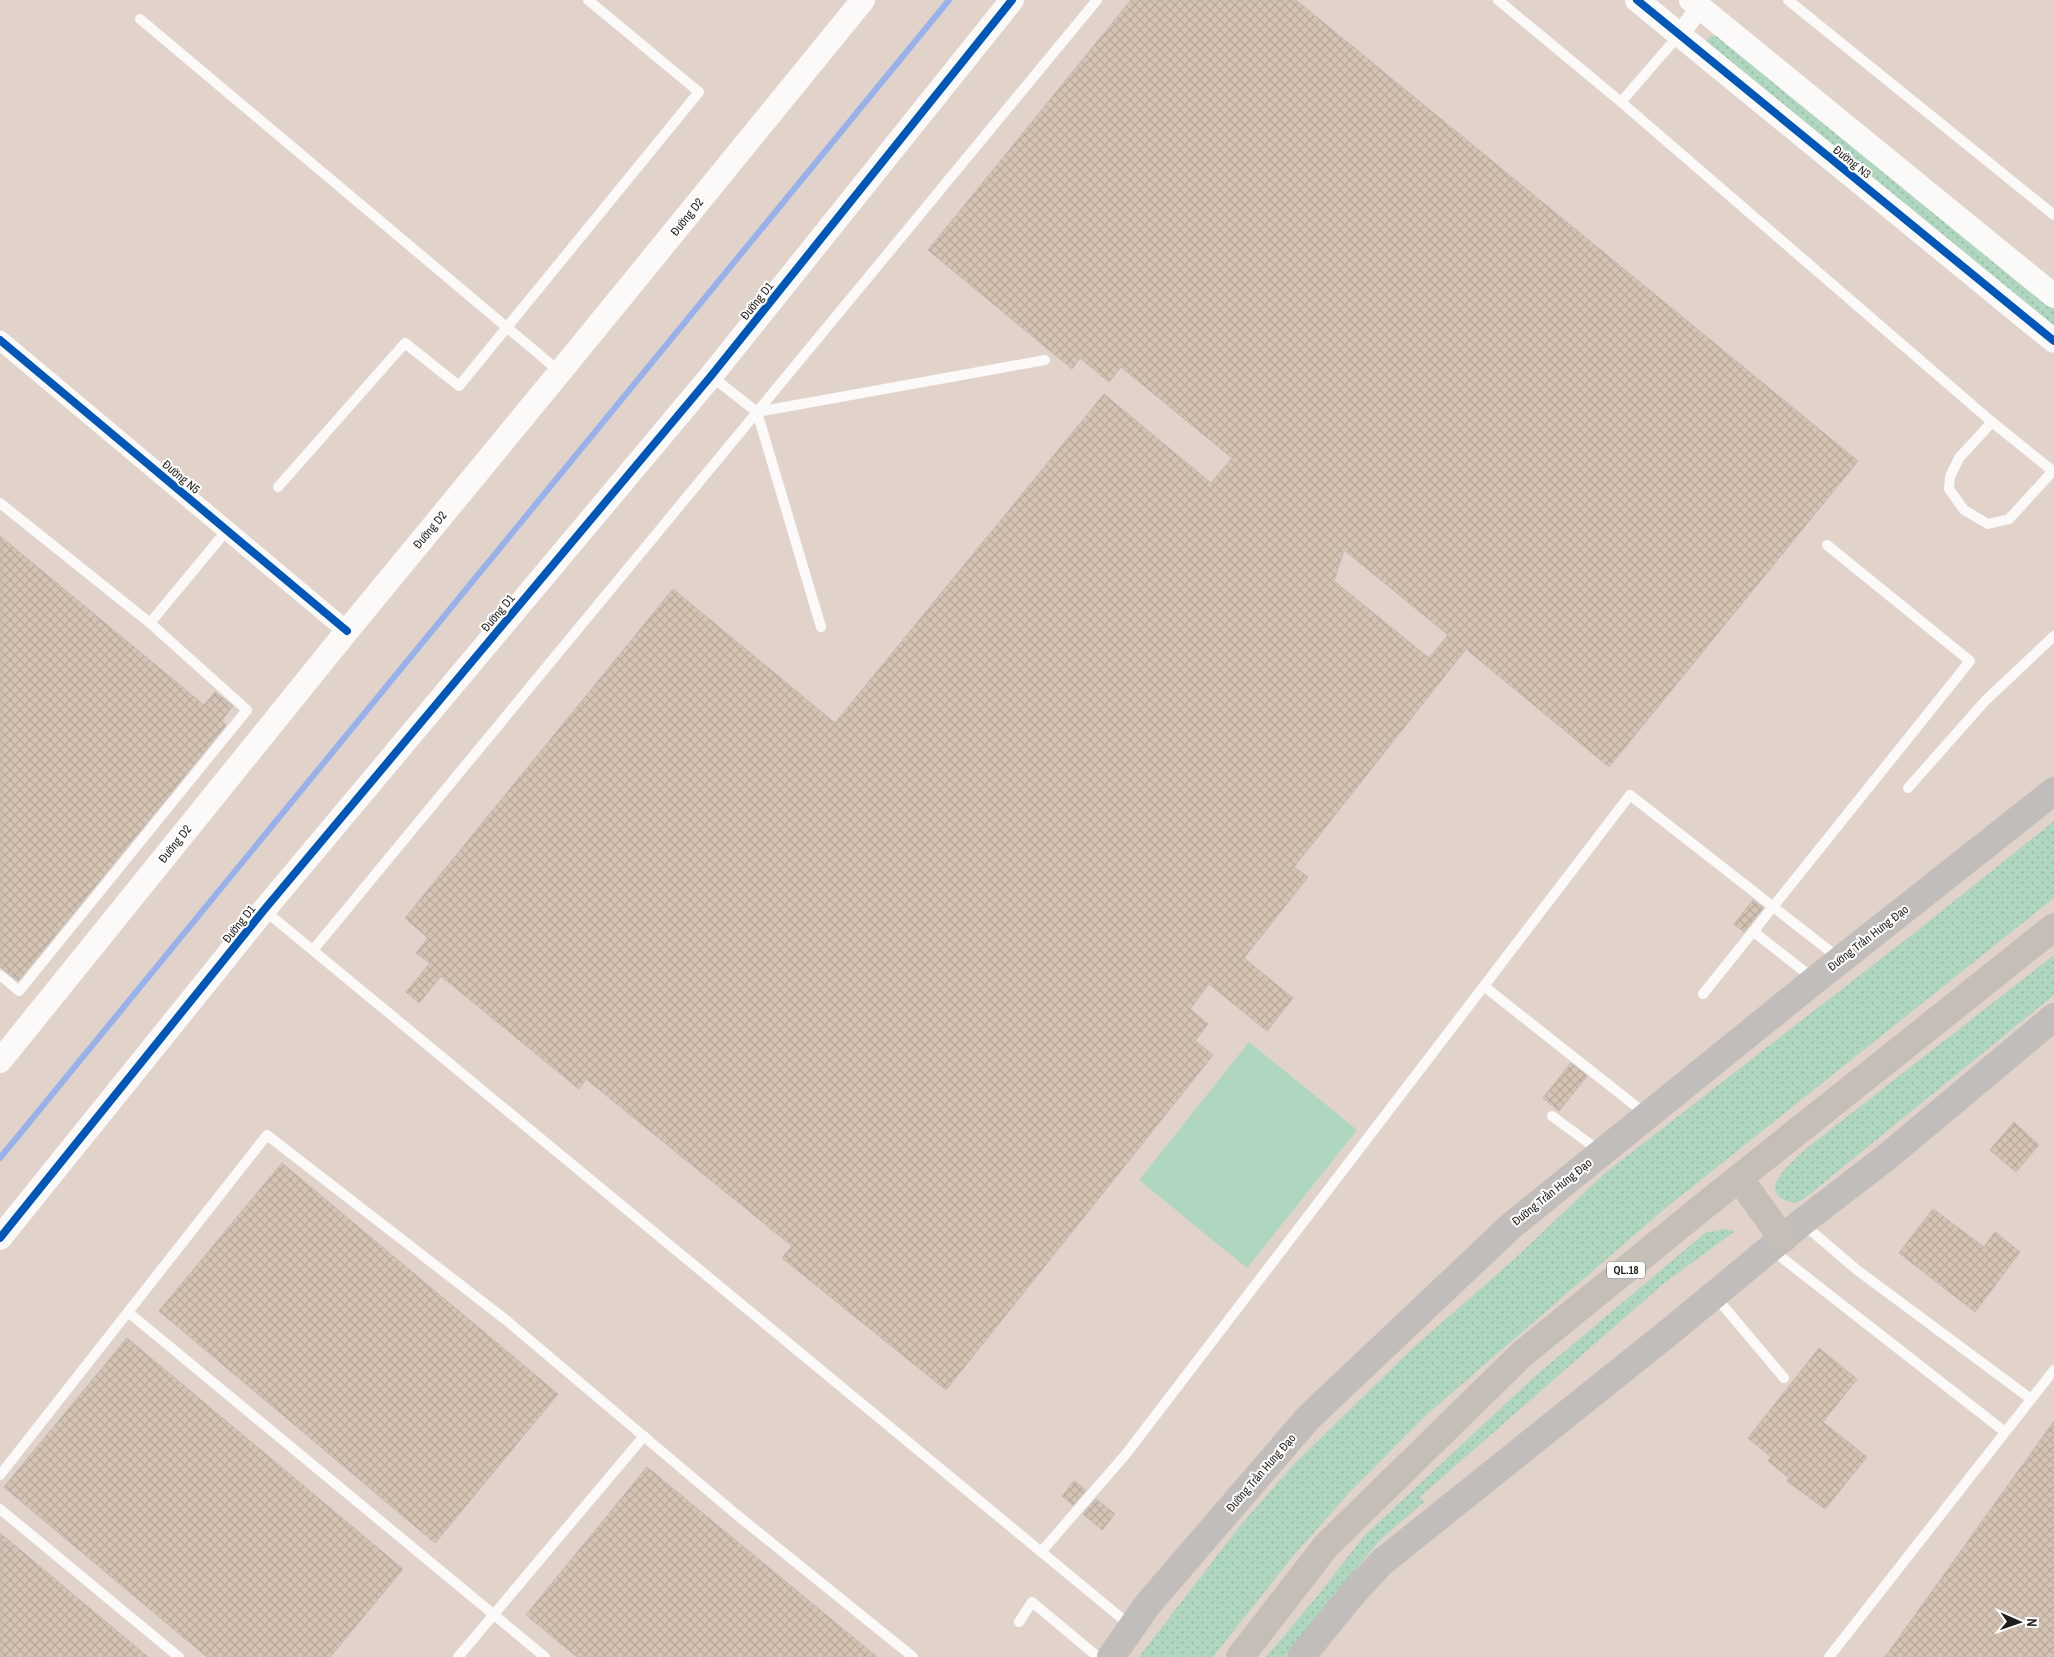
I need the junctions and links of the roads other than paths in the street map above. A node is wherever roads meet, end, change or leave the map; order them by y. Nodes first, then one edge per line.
1 (588, 0) edge
2 (863, 0) edge
3 (1012, 0) edge
4 (1097, 0) edge
5 (1498, 0) edge
6 (1637, 0) edge
7 (1788, 0) edge
8 (1703, 7) edge
9 (140, 19) dead end
10 (1679, 35) junction
11 (1621, 102) junction
12 (2054, 215) edge
13 (2054, 296) edge
14 (506, 328) junction
15 (0, 340) edge
16 (2054, 341) edge
17 (1045, 360) dead end
18 (560, 372) junction
19 (711, 376) junction
20 (757, 412) junction
21 (1992, 422) junction
22 (2054, 471) edge
23 (278, 486) dead end
24 (0, 503) edge
25 (227, 530) junction
26 (1827, 545) dead end
27 (150, 623) junction
28 (821, 627) dead end
29 (347, 630) junction
30 (2054, 636) edge
31 (1908, 788) dead end
32 (2054, 791) edge
33 (1773, 907) junction
34 (264, 910) junction
35 (2054, 927) edge
36 (1754, 932) junction
37 (313, 950) junction
38 (1840, 960) junction
39 (0, 975) edge
40 (1815, 980) junction
41 (1485, 987) junction
42 (1703, 994) dead end
43 (2054, 1017) edge
44 (0, 1062) edge
45 (1648, 1115) junction
46 (1552, 1116) dead end
47 (1602, 1152) junction
48 (1739, 1178) junction
49 (1785, 1237) junction
50 (0, 1238) edge
51 (1715, 1295) junction
52 (128, 1312) junction
53 (2054, 1370) edge
54 (1784, 1378) dead end
55 (2031, 1399) junction
56 (2005, 1432) junction
57 (644, 1436) junction
58 (0, 1475) edge
59 (0, 1509) edge
60 (1041, 1552) junction
61 (494, 1614) junction
62 (1019, 1622) dead end
63 (1132, 1627) junction
64 (179, 1657) edge
65 (458, 1657) edge
66 (545, 1657) edge
67 (913, 1657) edge
68 (1098, 1657) edge
69 (1111, 1657) edge
70 (1240, 1657) edge
71 (1300, 1657) edge
72 (1829, 1657) edge

1 - 14 lane
2 - 18 street, Đường D2
3 - 19 street, Đường D1
4 - 20 lane
5 - 11 lane
6 - 10 street, Đường N3
7 - 12 lane
8 - 10 street
8 - 13 street, Đường N3
9 - 14 lane
10 - 11 lane
10 - 16 street, Đường N3
11 - 21 lane
14 - 18 lane
14 - 23 lane
15 - 25 street, Đường N5
17 - 20 lane
18 - 29 street, Đường D2
19 - 20 lane
19 - 34 street, Đường D1
20 - 28 lane
20 - 37 lane
21 - 22 lane
21 - 22 lane
24 - 27 lane
25 - 27 lane
25 - 29 street, Đường N5
26 - 33 lane
27 - 39 lane
29 - 44 street, Đường D2
30 - 31 lane
32 - 38 main road, Đường Trần Hưng Đạo
33 - 36 lane
33 - 38 lane
33 - 41 lane
34 - 37 lane
34 - 50 street, Đường D1
35 - 48 highway, QL.18
36 - 40 lane
36 - 42 lane
37 - 60 lane
38 - 40 main road, Đường Trần Hưng Đạo
40 - 45 main road, Đường Trần Hưng Đạo
41 - 45 lane
41 - 60 lane
43 - 49 main road
45 - 47 main road, Đường Trần Hưng Đạo
46 - 47 lane
47 - 63 main road, Đường Trần Hưng Đạo
48 - 49 highway
48 - 70 highway, QL.18
49 - 51 main road
49 - 55 lane
49 - 56 lane
51 - 54 lane
51 - 71 main road
52 - 57 lane
52 - 58 lane
52 - 61 lane
53 - 55 lane
55 - 56 lane
56 - 72 lane
57 - 61 lane
57 - 67 lane
59 - 64 lane
60 - 63 lane
61 - 65 lane
61 - 66 lane
62 - 68 lane
63 - 69 main road, Đường Trần Hưng Đạo

